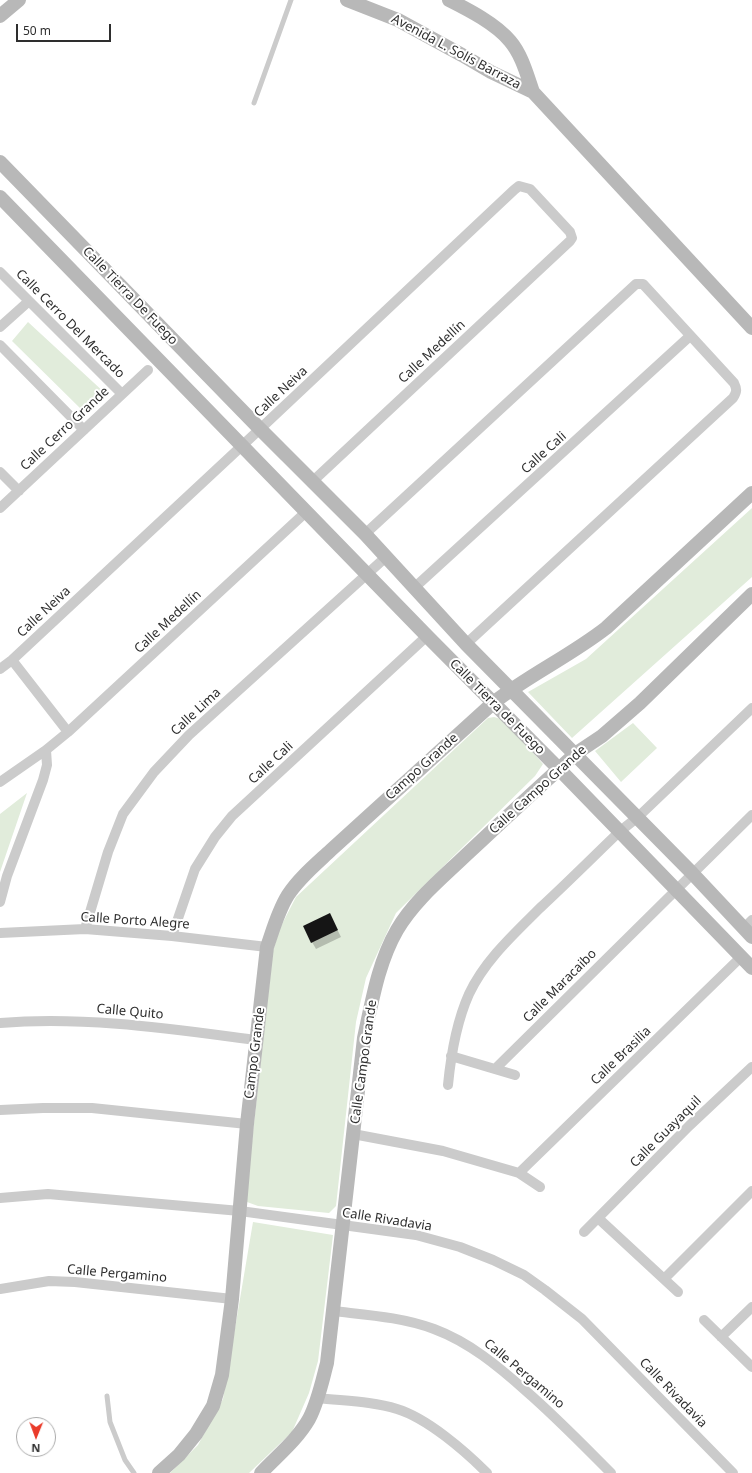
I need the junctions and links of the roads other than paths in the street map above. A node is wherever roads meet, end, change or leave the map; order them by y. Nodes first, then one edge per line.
1 (19, 0) edge
2 (291, 0) edge
3 (347, 0) edge
4 (449, 0) edge
5 (0, 16) edge
6 (533, 92) junction
7 (254, 103) dead end
8 (0, 162) edge
9 (0, 197) edge
10 (570, 242) joint
11 (0, 272) edge
12 (29, 301) junction
13 (0, 327) edge
14 (752, 328) edge
15 (690, 336) junction
16 (0, 345) edge
17 (148, 370) dead end
18 (122, 394) junction
19 (260, 429) junction
20 (84, 430) junction
21 (242, 446) junction
22 (0, 472) edge
23 (313, 481) junction
24 (19, 491) junction
25 (752, 493) edge
26 (0, 508) edge
27 (306, 512) junction
28 (365, 534) junction
29 (386, 558) junction
30 (367, 574) junction
31 (414, 588) junction
32 (752, 594) edge
33 (427, 636) junction
34 (466, 644) junction
35 (12, 660) junction
36 (0, 669) edge
37 (510, 689) junction
38 (493, 703) junction
39 (752, 708) edge
40 (68, 732) junction
41 (46, 750) junction
42 (576, 754) junction
43 (559, 769) junction
44 (0, 782) edge
45 (752, 815) edge
46 (638, 817) junction
47 (619, 832) junction
48 (692, 873) junction
49 (676, 889) junction
50 (0, 902) edge
51 (749, 928) edge
52 (85, 929) junction
53 (0, 933) edge
54 (172, 936) junction
55 (267, 947) junction
56 (741, 957) junction
57 (752, 968) edge
58 (0, 1023) edge
59 (256, 1040) junction
60 (451, 1056) junction
61 (752, 1067) edge
62 (495, 1069) junction
63 (515, 1075) dead end
64 (448, 1085) dead end
65 (0, 1110) edge
66 (247, 1124) junction
67 (353, 1134) junction
68 (519, 1173) junction
69 (540, 1186) dead end
70 (752, 1191) edge
71 (0, 1198) edge
72 (240, 1212) junction
73 (598, 1218) junction
74 (343, 1226) junction
75 (584, 1232) dead end
76 (664, 1279) junction
77 (0, 1290) edge
78 (678, 1292) dead end
79 (232, 1299) junction
80 (752, 1307) edge
81 (333, 1311) junction
82 (704, 1320) dead end
83 (721, 1336) junction
84 (752, 1367) edge
85 (107, 1396) dead end
86 (318, 1398) junction
87 (134, 1473) edge
88 (159, 1473) edge
89 (261, 1473) edge
90 (487, 1473) edge
91 (611, 1473) edge
92 (732, 1473) edge

1 - 5 street
2 - 7 lane
3 - 6 street, Avenida L. Solís Barraza
4 - 6 street, Avenida L. Solís Barraza
6 - 14 street
8 - 19 street, Calle Tierra De Fuego
9 - 21 street, Calle Tierra De Fuego
10 - 19 street, Calle Neiva
10 - 23 street, Calle Medellín
11 - 12 street, Calle Cerro Del Mercado
12 - 13 street
12 - 18 street, Calle Cerro Del Mercado
15 - 28 street
15 - 31 street, Calle Cali
15 - 34 street
16 - 20 street
17 - 18 street, Calle Cerro Grande
18 - 20 street, Calle Cerro Grande
19 - 21 street, Calle Neiva
19 - 23 street, Calle Tierra de Fuego
20 - 24 street, Calle Cerro Grande
21 - 27 street, Calle Tierra de Fuego
21 - 35 street, Calle Neiva
22 - 24 street
23 - 28 street, Calle Tierra de Fuego
24 - 26 street, Calle Cerro Grande
25 - 37 street
27 - 30 street, Calle Tierra de Fuego
27 - 40 street, Calle Medellín
28 - 29 street, Calle Tierra de Fuego
29 - 30 street, Calle Lima
29 - 31 street, Calle Tierra de Fuego
30 - 33 street, Calle Tierra de Fuego
30 - 52 street, Calle Lima
31 - 34 street, Calle Tierra de Fuego
32 - 42 street, Calle Campo Grande
33 - 38 street, Calle Tierra de Fuego
33 - 54 street, Calle Cali
34 - 37 street, Calle Tierra de Fuego
35 - 36 street, Calle Neiva
35 - 40 street
37 - 38 street
37 - 42 street, Calle Tierra de Fuego
38 - 43 street, Calle Tierra de Fuego
38 - 55 street, Campo Grande
39 - 46 street
40 - 41 street, Calle Medellín
41 - 44 street, Calle Medellín
41 - 50 street
42 - 43 street, Calle Campo Grande
42 - 46 street, Calle Tierra de Fuego
43 - 47 street, Calle Tierra de Fuego
43 - 67 street, Calle Campo Grande
45 - 48 street, Calle Maracaibo
46 - 47 street
46 - 48 street, Calle Tierra de Fuego
47 - 49 street, Calle Tierra de Fuego
47 - 60 street
48 - 49 street, Calle Maracaibo
48 - 51 street, Calle Tierra de Fuego
49 - 56 street, Calle Tierra de Fuego
49 - 62 street, Calle Maracaibo
52 - 53 street, Calle Porto Alegre
52 - 54 street, Calle Porto Alegre
54 - 55 street, Calle Porto Alegre
55 - 59 street, Campo Grande
56 - 57 street, Calle Tierra de Fuego
56 - 68 street, Calle Brasilia
58 - 59 street, Calle Quito
59 - 66 street, Campo Grande
60 - 62 street
60 - 64 street
61 - 73 street, Calle Guayaquil
62 - 63 street
65 - 66 street
66 - 72 street, Campo Grande
67 - 68 street
67 - 74 street, Calle Campo Grande
68 - 69 street
70 - 76 street
71 - 72 street, Calle Rivadavia
72 - 74 street, Calle Rivadavia
72 - 79 street, Campo Grande
73 - 75 street, Calle Guayaquil
73 - 76 street
74 - 81 street, Calle Campo Grande
74 - 92 street, Calle Rivadavia
76 - 78 street
77 - 79 street, Calle Pergamino
79 - 88 street, Campo Grande
80 - 83 street
81 - 86 street, Calle Campo Grande
81 - 91 street, Calle Pergamino
82 - 83 street
83 - 84 street
85 - 87 lane
86 - 89 street, Calle Campo Grande
86 - 90 street

